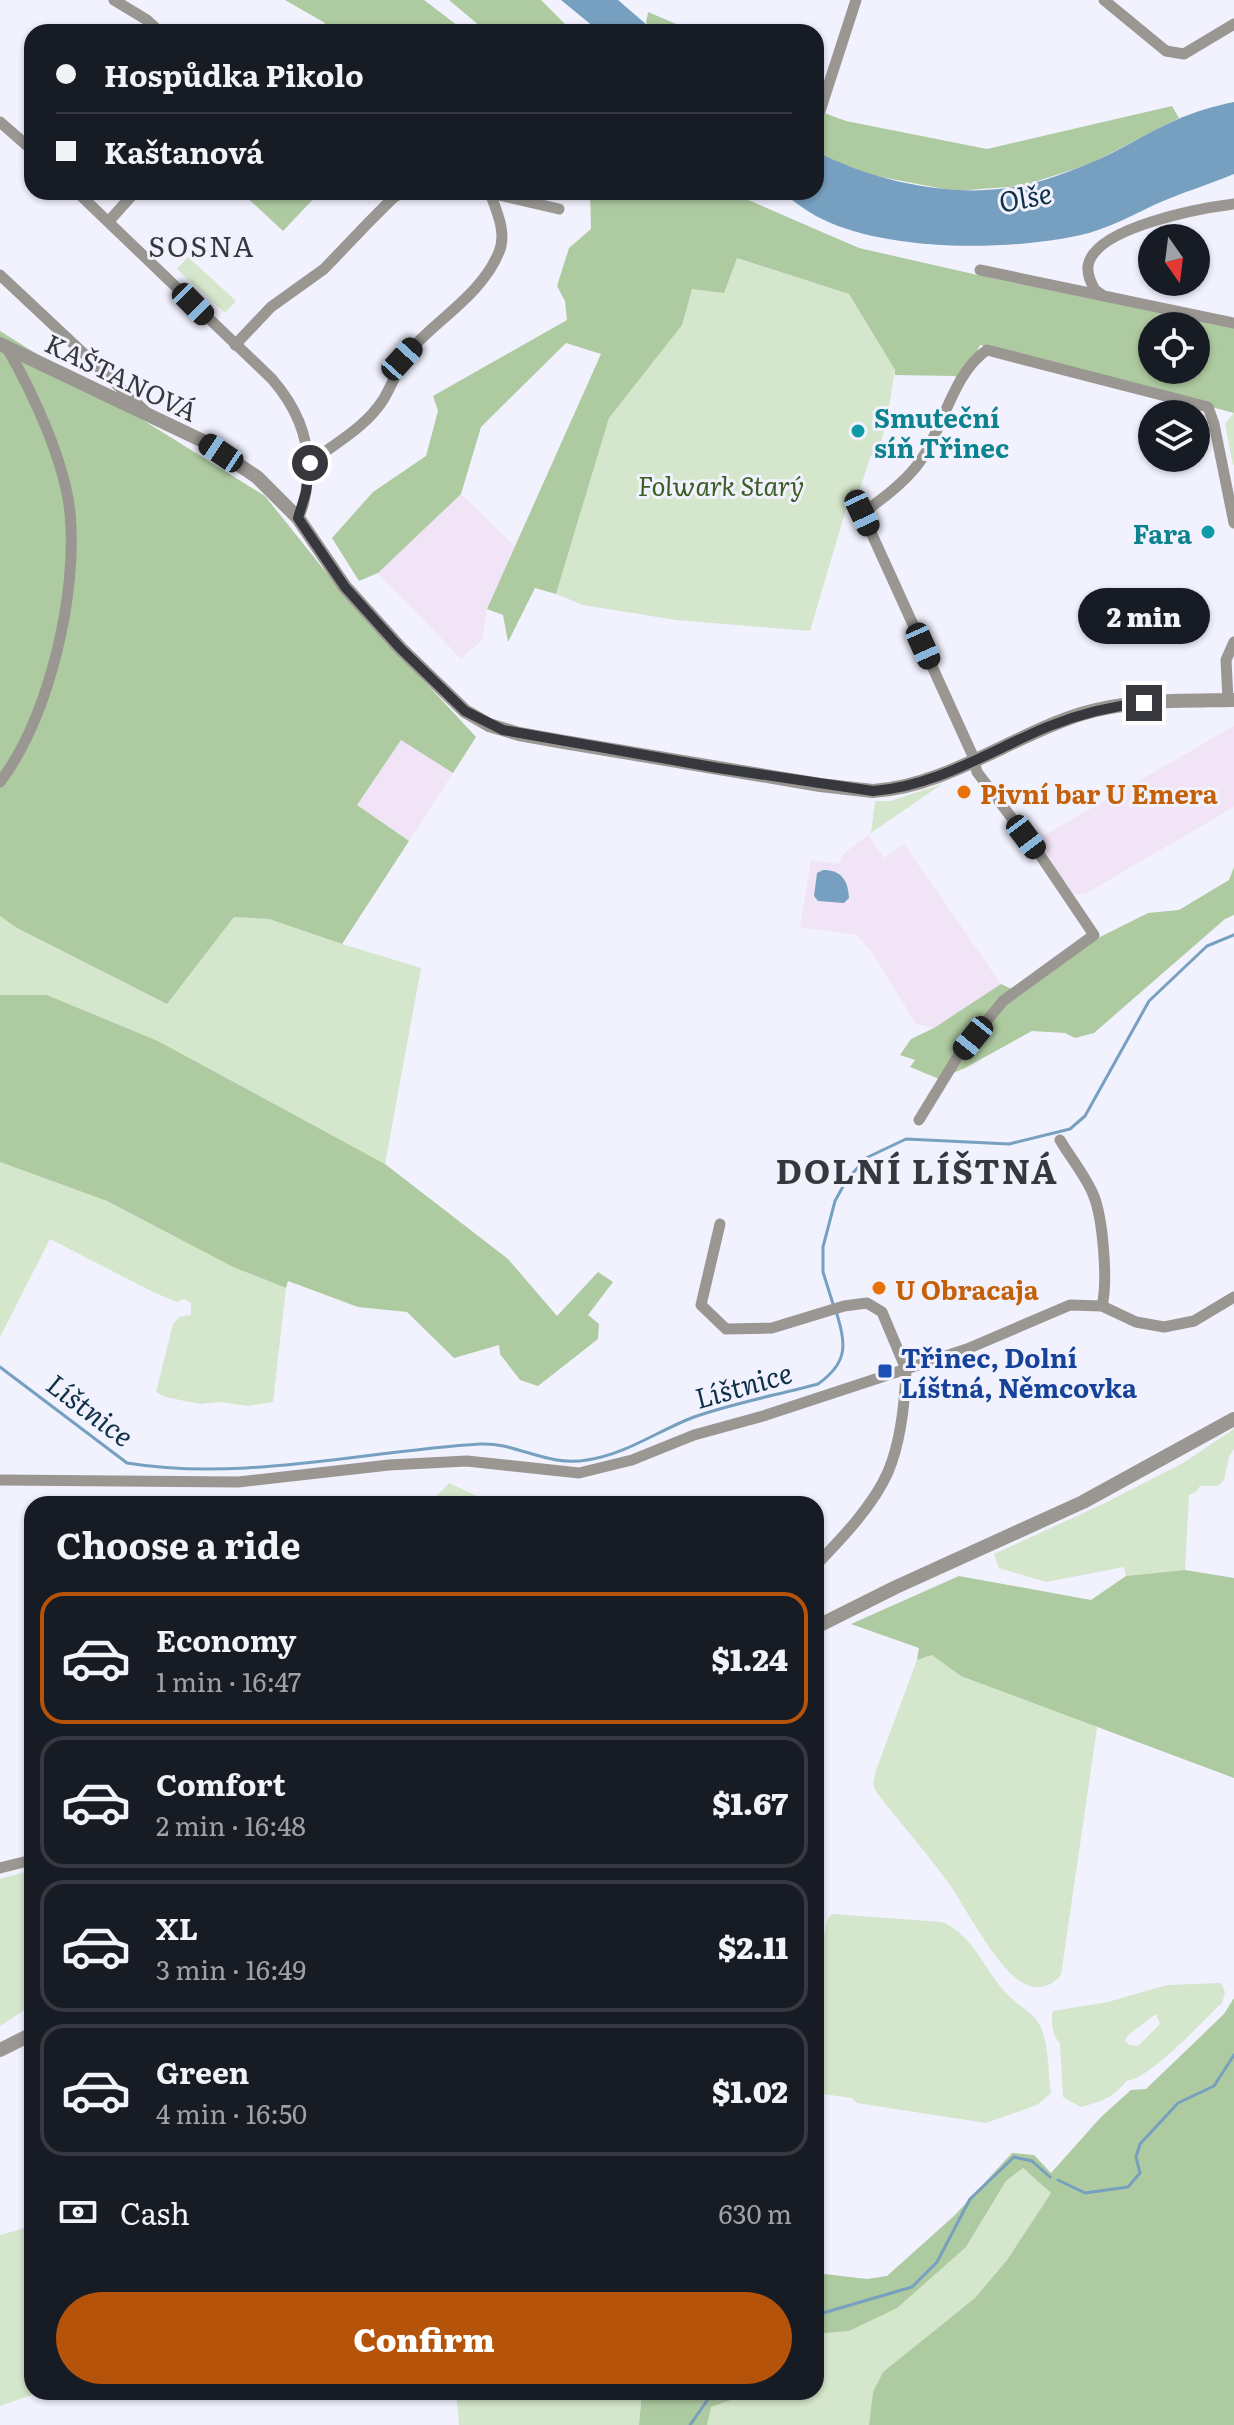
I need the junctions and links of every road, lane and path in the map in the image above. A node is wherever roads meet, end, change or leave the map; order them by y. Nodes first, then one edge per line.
1 (114, 0) edge
2 (856, 0) edge
3 (1104, 0) edge
4 (151, 24) edge
5 (1234, 24) edge
6 (824, 99) edge
7 (0, 122) edge
8 (24, 143) edge
9 (86, 200) edge
10 (128, 200) edge
11 (391, 200) edge
12 (490, 200) edge
13 (519, 200) edge
14 (1234, 204) edge
15 (559, 209) dead end
16 (109, 221) junction
17 (980, 270) dead end
18 (0, 275) edge
19 (1105, 297) junction
20 (1234, 323) edge
21 (235, 345) junction
22 (4, 346) edge
23 (150, 416) junction
24 (310, 463) junction
25 (854, 495) dead end
26 (862, 513) junction
27 (298, 518) junction
28 (1234, 523) edge
29 (1234, 642) edge
30 (1231, 700) edge
31 (974, 760) junction
32 (0, 782) edge
33 (919, 1120) dead end
34 (1060, 1140) dead end
35 (720, 1224) dead end
36 (1234, 1297) edge
37 (1102, 1306) junction
38 (906, 1369) junction
39 (1234, 1419) edge
40 (0, 1480) edge
41 (824, 1556) edge
42 (824, 1623) edge
43 (24, 1862) edge
44 (0, 1868) edge
45 (24, 2038) edge
46 (0, 2050) edge

1 - 4 street
2 - 6 street
3 - 5 street
7 - 8 street
9 - 16 street
10 - 16 street
11 - 21 street
12 - 24 street
13 - 15 street
14 - 19 street
16 - 21 street
17 - 19 street
18 - 23 street
19 - 20 street
21 - 24 street
22 - 23 street, KAŠTANOVÁ
22 - 32 street
23 - 27 street, KAŠTANOVÁ
24 - 27 street
25 - 26 street
26 - 28 street
26 - 31 street
27 - 31 street, KAŠTANOVÁ
29 - 30 street
30 - 31 street, KAŠTANOVÁ
31 - 33 street
34 - 37 street
35 - 38 street
36 - 37 street
37 - 38 street
38 - 40 street
38 - 41 street
39 - 42 street
43 - 44 street
45 - 46 street

